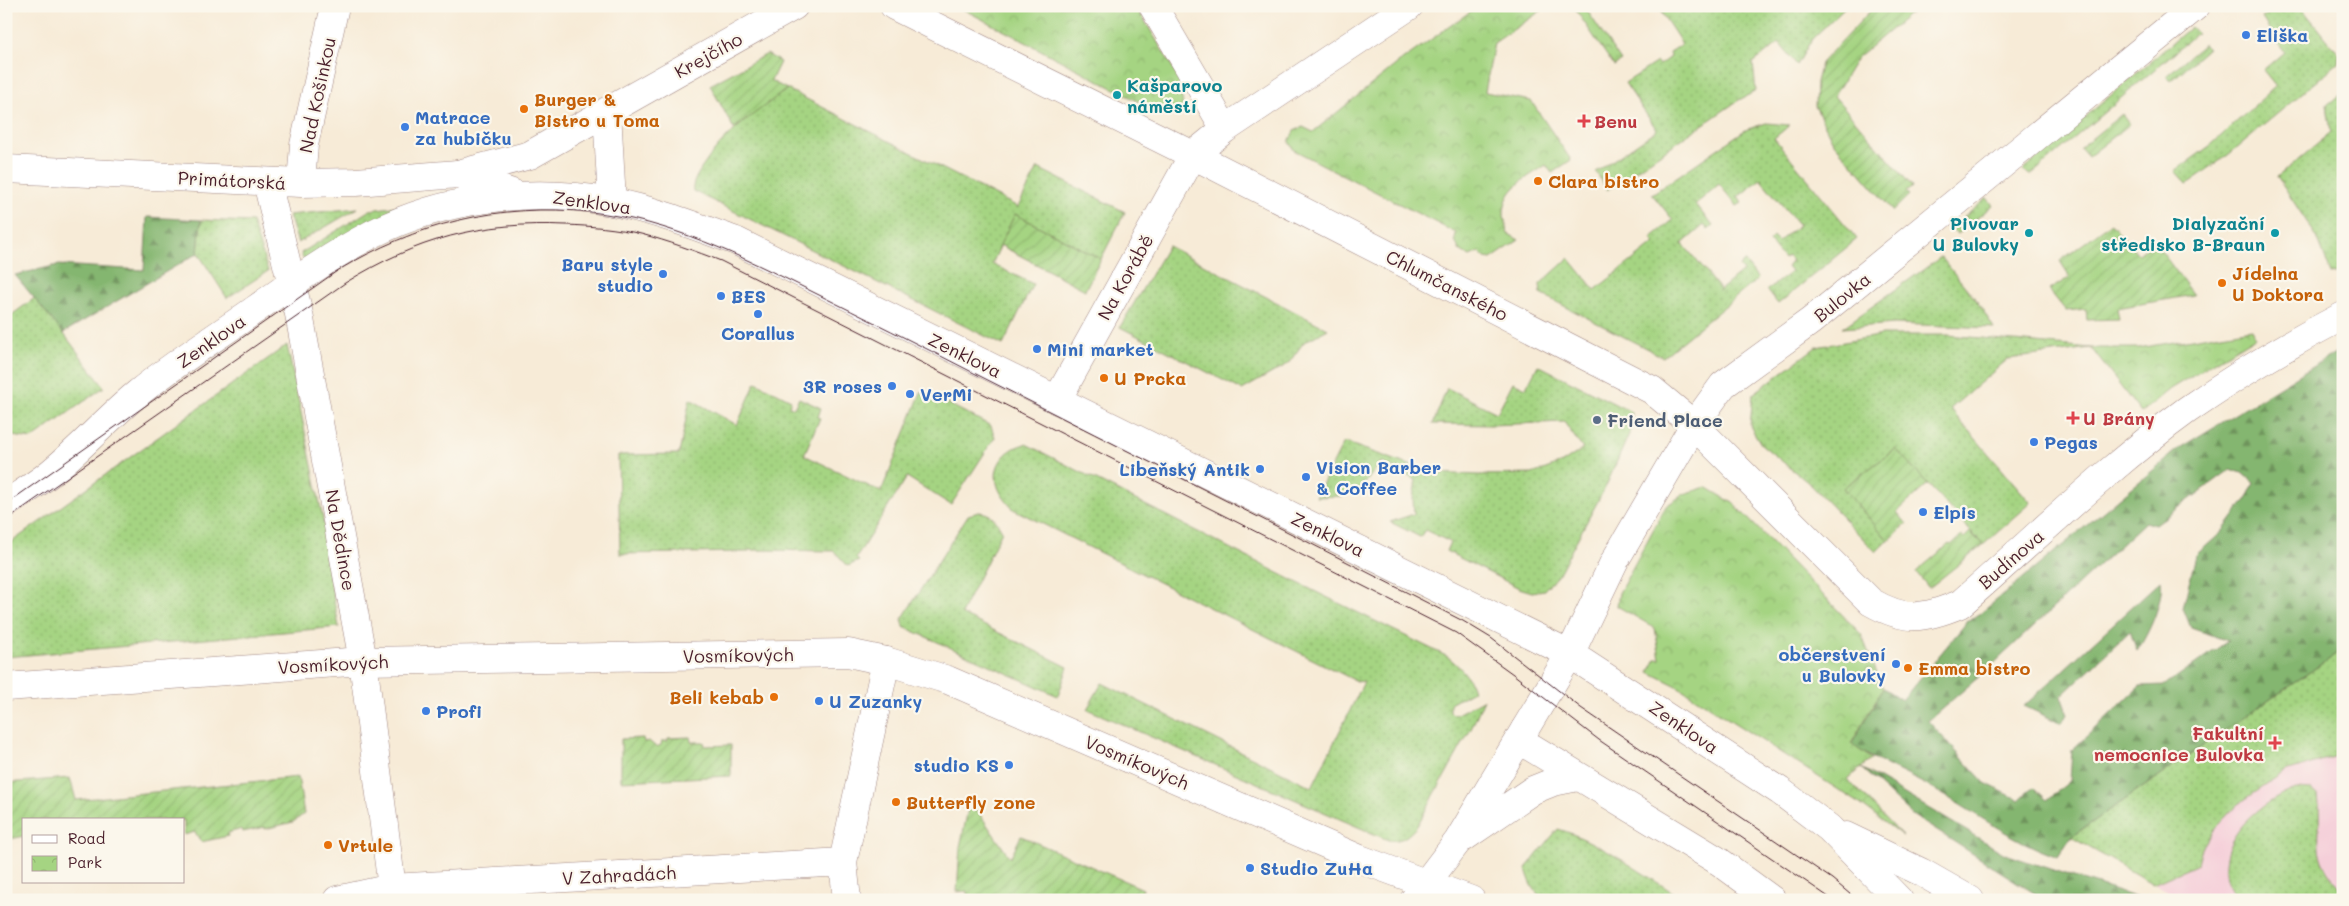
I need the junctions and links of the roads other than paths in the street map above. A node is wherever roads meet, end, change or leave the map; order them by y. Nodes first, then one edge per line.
1 (335, 6) edge
2 (794, 6) edge
3 (894, 6) edge
4 (1153, 6) edge
5 (1409, 6) edge
6 (2196, 6) edge
7 (607, 111) junction
8 (1225, 129) junction
9 (1192, 155) junction
10 (6, 169) edge
11 (458, 174) junction
12 (267, 182) junction
13 (301, 183) junction
14 (518, 195) junction
15 (612, 202) junction
16 (292, 283) junction
17 (2343, 316) edge
18 (1057, 400) junction
19 (1694, 425) junction
20 (6, 504) edge
21 (1570, 654) junction
22 (363, 661) junction
23 (886, 661) junction
24 (6, 688) edge
25 (1522, 734) junction
26 (1578, 777) junction
27 (1829, 828) junction
28 (1458, 841) junction
29 (843, 862) junction
30 (1420, 891) edge
31 (395, 894) edge
32 (337, 900) edge
33 (847, 900) edge
34 (1471, 900) edge
35 (1772, 900) edge
36 (1899, 900) edge
37 (1970, 900) edge

1 - 13 street, Nad Košinkou
2 - 7 street, Krejčího
3 - 9 street
4 - 8 street
5 - 8 street
6 - 19 street, Bulovka
7 - 11 street, Krejčího
7 - 15 street
8 - 9 street
9 - 18 street, Na Korábě
9 - 19 street, Chlumčanského
10 - 12 street, Primátorská
11 - 13 street, Primátorská
11 - 14 street
12 - 13 street, Primátorská
12 - 16 street, Na Dědince
14 - 15 street, Zenklova
14 - 16 street, Zenklova
15 - 18 street, Zenklova
16 - 20 street, Zenklova
16 - 22 street, Na Dědince
17 - 19 street, Budínova
18 - 21 street, Zenklova
19 - 21 street, Bulovka
21 - 25 street, Bulovka
21 - 27 street, Zenklova
22 - 23 street, Vosmíkových
22 - 24 street, Vosmíkových
22 - 31 street, Na Dědince
23 - 29 street
23 - 30 street, Vosmíkových
25 - 26 street
25 - 28 street, Bulovka
26 - 28 street
26 - 35 street
27 - 36 street, Zenklova
27 - 37 street
28 - 30 street
29 - 31 street, V Zahradách
29 - 33 street
30 - 34 street, Vosmíkových
31 - 32 street, V Zahradách

